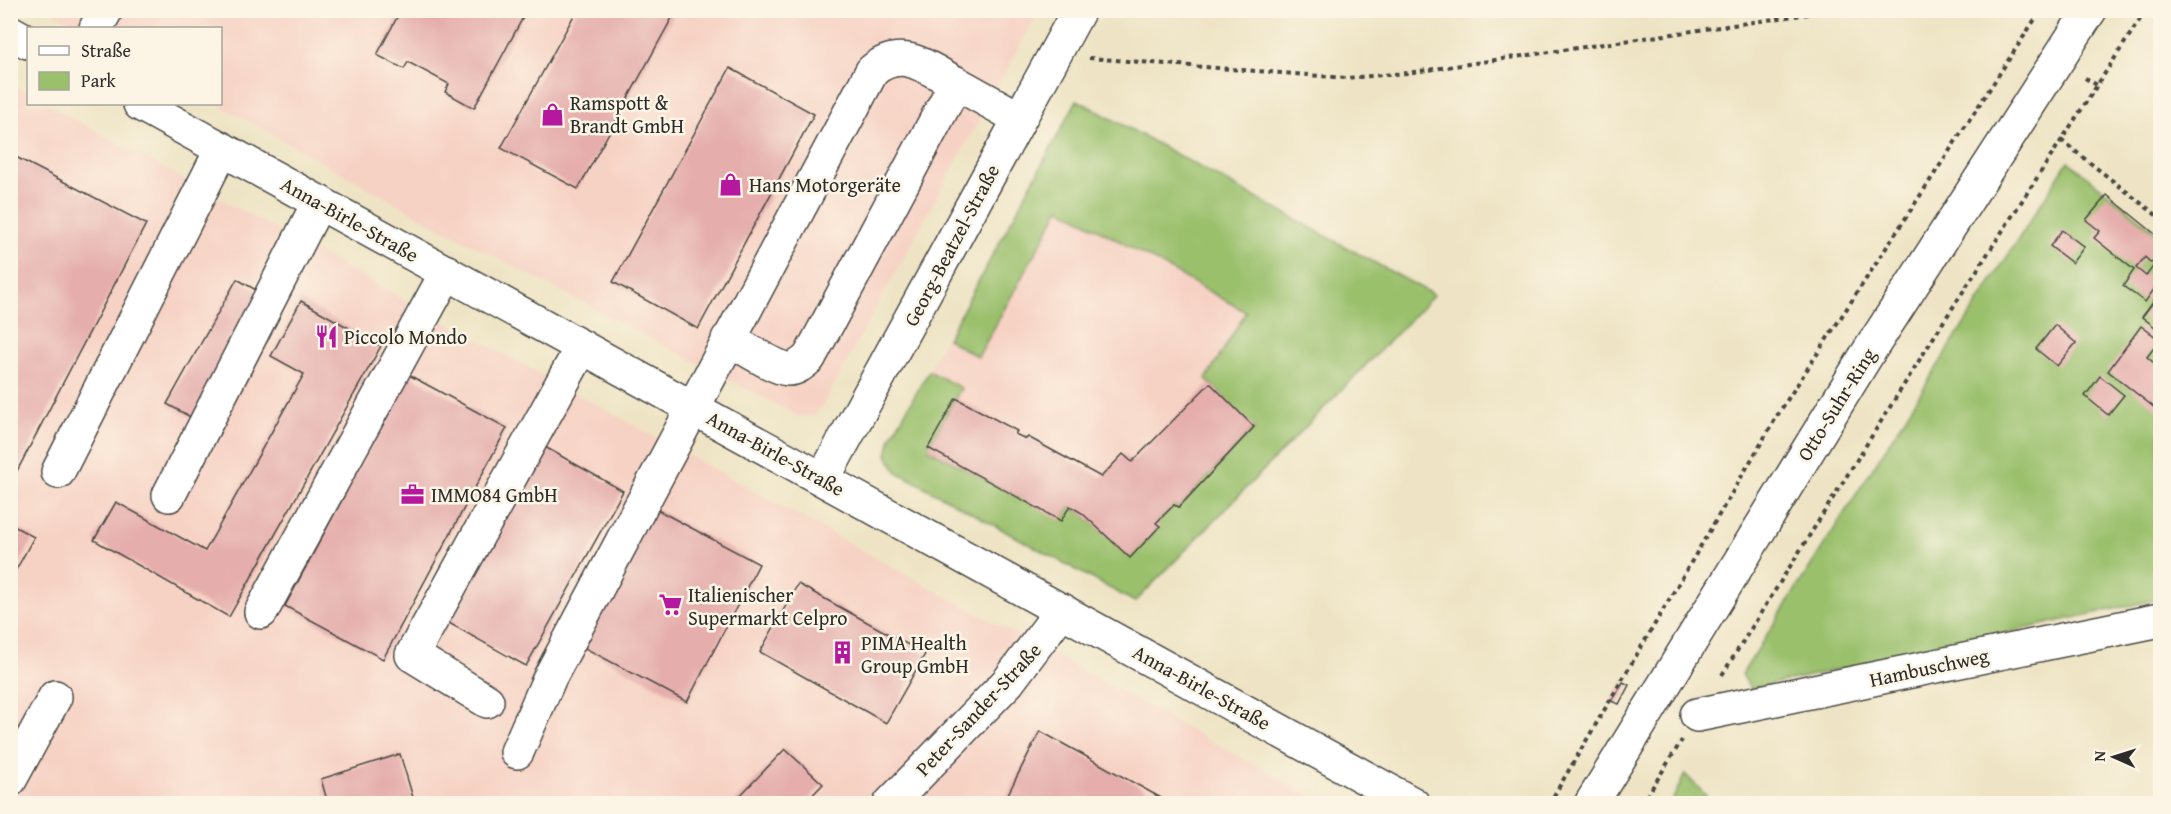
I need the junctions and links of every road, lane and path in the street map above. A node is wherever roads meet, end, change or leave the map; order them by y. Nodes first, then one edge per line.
1 (106, 10) edge
2 (1079, 10) edge
3 (1835, 10) edge
4 (2040, 10) edge
5 (2090, 10) edge
6 (2146, 10) edge
7 (97, 27) edge
8 (10, 32) edge
9 (27, 41) edge
10 (1054, 55) junction
11 (956, 83) junction
12 (142, 105) edge
13 (1019, 118) junction
14 (2061, 140) junction
15 (222, 148) junction
16 (319, 202) junction
17 (2160, 219) edge
18 (447, 272) junction
19 (728, 339) junction
20 (582, 347) junction
21 (693, 408) junction
22 (58, 472) dead end
23 (823, 479) junction
24 (169, 495) dead end
25 (1062, 610) junction
26 (261, 612) dead end
27 (2160, 620) edge
28 (55, 697) dead end
29 (488, 701) dead end
30 (1697, 715) junction
31 (518, 752) dead end
32 (10, 780) edge
33 (890, 804) edge
34 (1413, 804) edge
35 (1549, 804) edge
36 (1591, 804) edge
37 (1642, 804) edge

1 - 7 street
2 - 10 street, Georg-Beatzel-Straße
3 - 10 path
4 - 35 path
5 - 36 street, Otto-Suhr-Ring
6 - 14 path
8 - 9 street
10 - 13 street, Georg-Beatzel-Straße
11 - 13 street
11 - 19 street
11 - 19 street
12 - 15 street, Anna-Birle-Straße
13 - 23 street, Georg-Beatzel-Straße
14 - 17 path
14 - 30 path
15 - 16 street, Anna-Birle-Straße
15 - 22 street
16 - 18 street, Anna-Birle-Straße
16 - 24 street
18 - 20 street, Anna-Birle-Straße
18 - 26 street
19 - 21 street
20 - 21 street, Anna-Birle-Straße
20 - 29 street
21 - 23 street, Anna-Birle-Straße
21 - 31 street
23 - 25 street, Anna-Birle-Straße
25 - 33 street, Peter-Sander-Straße
25 - 34 street, Anna-Birle-Straße
27 - 30 street, Hambuschweg
28 - 32 street
30 - 37 path

